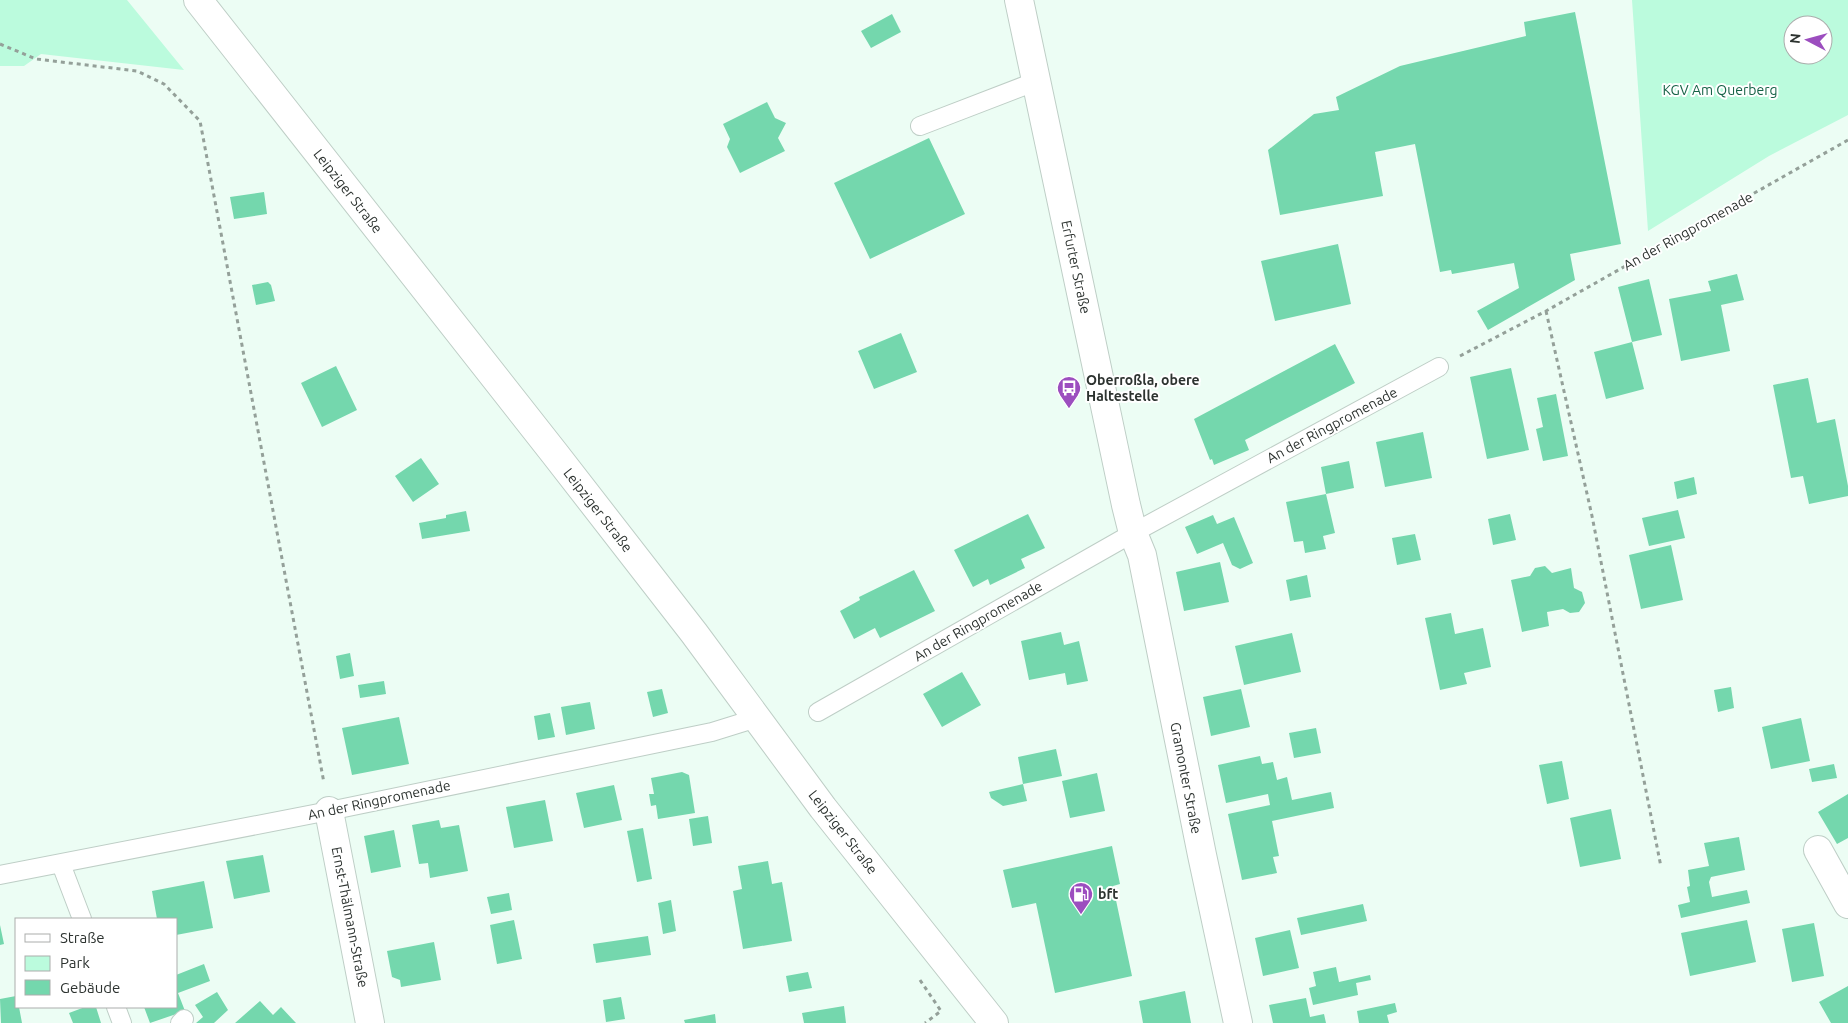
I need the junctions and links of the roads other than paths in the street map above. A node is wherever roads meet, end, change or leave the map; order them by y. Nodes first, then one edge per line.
1 (198, 0) edge
2 (1019, 0) edge
3 (1037, 80) junction
4 (920, 126) dead end
5 (1439, 367) road end
6 (1133, 533) junction
7 (818, 712) dead end
8 (757, 718) junction
9 (329, 810) junction
10 (1818, 850) dead end
11 (61, 864) junction
12 (0, 875) edge
13 (1848, 904) edge
14 (82, 918) edge
15 (116, 1008) edge
16 (122, 1023) edge
17 (370, 1023) edge
18 (994, 1023) edge
19 (1238, 1023) edge

1 - 8 street, Leipziger Straße
2 - 3 street, Erfurter Straße
3 - 4 lane
3 - 6 street, Erfurter Straße
5 - 6 lane, An der Ringpromenade
6 - 7 lane, An der Ringpromenade
6 - 19 street, Gramonter Straße
8 - 9 lane, An der Ringpromenade
8 - 18 street, Leipziger Straße
9 - 11 lane, An der Ringpromenade
9 - 17 street, Ernst-Thälmann-Straße
10 - 13 street
11 - 12 lane, An der Ringpromenade
11 - 14 lane
15 - 16 lane

